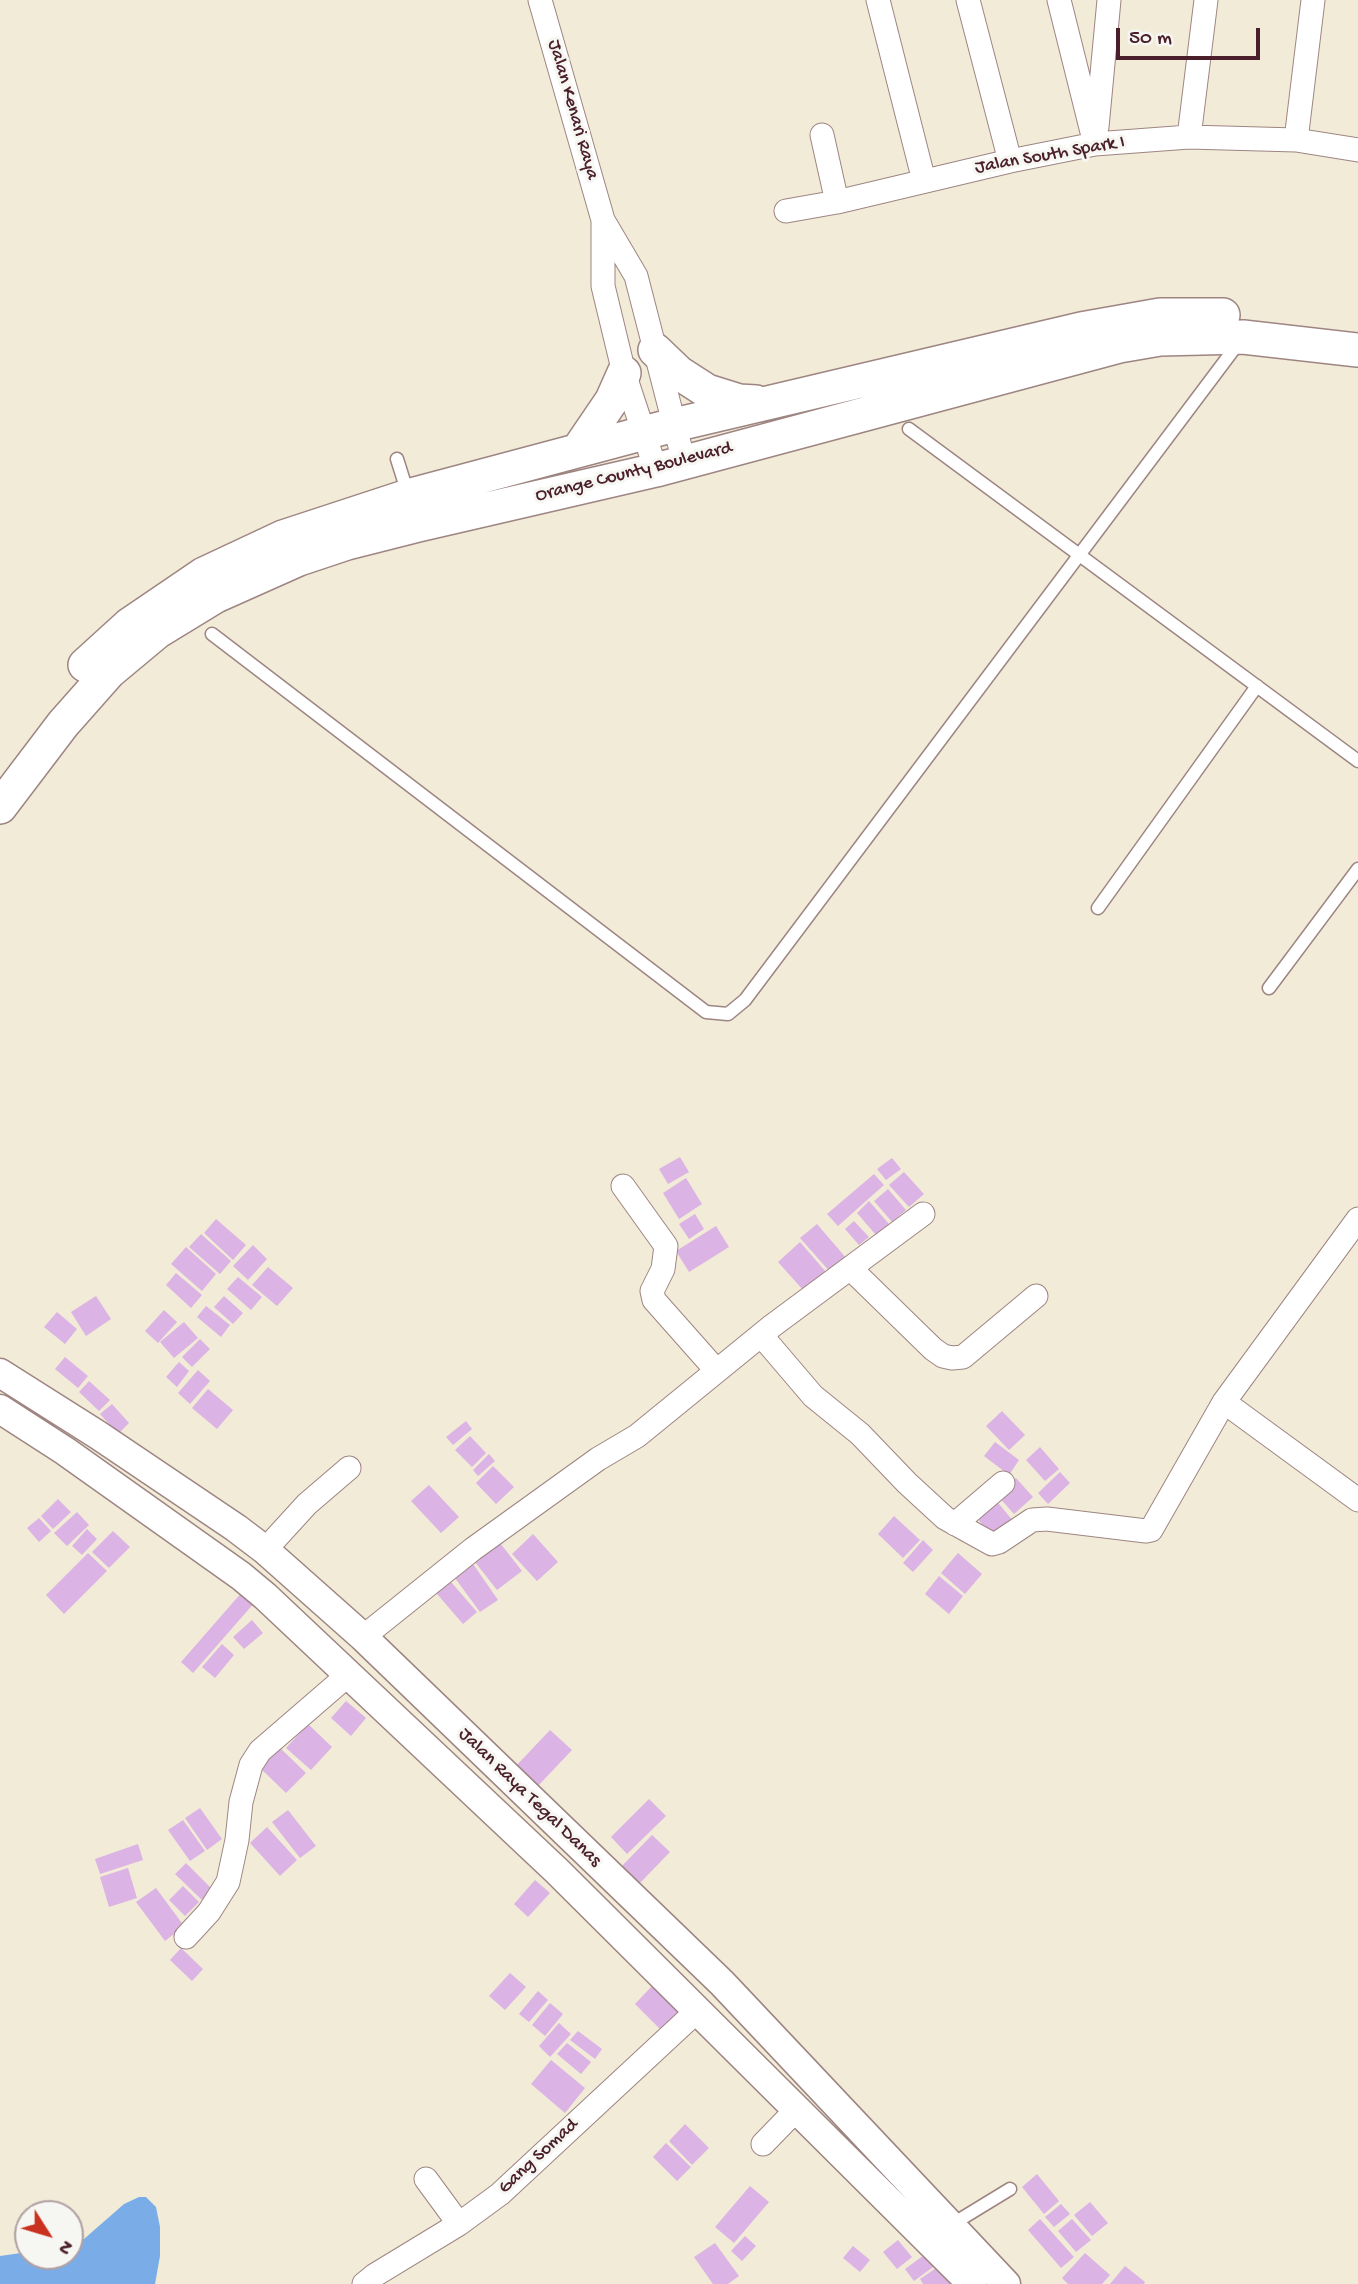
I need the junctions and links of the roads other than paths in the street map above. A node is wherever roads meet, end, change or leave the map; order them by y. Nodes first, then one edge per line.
1 (540, 0) edge
2 (878, 0) edge
3 (968, 0) edge
4 (1059, 0) edge
5 (1109, 0) edge
6 (1206, 0) edge
7 (1313, 0) edge
8 (822, 135) dead end
9 (1189, 137) junction
10 (1296, 140) junction
11 (1095, 144) junction
12 (1358, 150) edge
13 (1010, 161) junction
14 (924, 181) junction
15 (836, 202) junction
16 (786, 211) dead end
17 (603, 220) junction
18 (1358, 327) edge
19 (1243, 337) junction
20 (655, 350) junction
21 (1358, 350) edge
22 (624, 373) junction
23 (772, 403) junction
24 (660, 429) junction
25 (909, 429) dead end
26 (578, 450) junction
27 (397, 459) dead end
28 (670, 466) junction
29 (413, 510) junction
30 (1079, 555) junction
31 (212, 634) dead end
32 (1257, 686) junction
33 (1358, 761) edge
34 (0, 772) edge
35 (0, 807) edge
36 (1358, 869) edge
37 (1098, 908) dead end
38 (1269, 988) dead end
39 (623, 1186) dead end
40 (923, 1214) dead end
41 (1358, 1219) edge
42 (851, 1269) junction
43 (1036, 1296) dead end
44 (761, 1335) junction
45 (716, 1370) junction
46 (0, 1373) edge
47 (1224, 1402) junction
48 (0, 1409) edge
49 (349, 1468) dead end
50 (1003, 1483) dead end
51 (1358, 1500) edge
52 (955, 1524) junction
53 (265, 1550) junction
54 (309, 1589) junction
55 (286, 1615) junction
56 (363, 1637) junction
57 (348, 1675) junction
58 (580, 1847) junction
59 (557, 1871) junction
60 (186, 1937) dead end
61 (698, 2010) junction
62 (797, 2109) junction
63 (763, 2144) dead end
64 (426, 2179) dead end
65 (1010, 2189) dead end
66 (459, 2224) junction
67 (950, 2225) junction
68 (364, 2284) edge
69 (972, 2284) edge
70 (1006, 2284) edge

1 - 17 street, Jalan Kenari Raya
2 - 14 street
3 - 13 street
4 - 11 street
5 - 11 street
6 - 9 street
7 - 10 street
8 - 15 street
9 - 10 street, Jalan South Spark I
9 - 11 street, Jalan South Spark I
10 - 12 street, Jalan South Spark I
11 - 13 street, Jalan South Spark I
13 - 14 street, Jalan South Spark I
14 - 15 street, Jalan South Spark I
15 - 16 street, Jalan South Spark I
17 - 20 street, Jalan Kenari Raya
17 - 22 street, Jalan Kenari Raya
18 - 23 main road, Orange County Boulevard
19 - 21 main road, Orange County Boulevard
19 - 28 main road, Orange County Boulevard
19 - 30 lane
20 - 23 main road
20 - 24 street, Jalan Kenari Raya
22 - 24 street, Jalan Kenari Raya
22 - 26 main road
23 - 24 main road, Orange County Boulevard
24 - 26 main road, Orange County Boulevard
24 - 28 street
25 - 30 lane
26 - 29 main road, Orange County Boulevard
27 - 29 lane
28 - 29 main road, Orange County Boulevard
29 - 34 main road, Orange County Boulevard
29 - 35 main road, Orange County Boulevard
30 - 31 lane
30 - 32 lane
32 - 33 lane
32 - 37 lane
36 - 38 lane
39 - 45 street
40 - 42 street
41 - 47 street
42 - 43 street
42 - 44 street
44 - 45 street
44 - 52 street
45 - 56 street
46 - 53 street, Jalan Raya Tegal Danas
47 - 51 street
47 - 52 street
48 - 55 street, Jalan Raya Tegal Danas
49 - 53 street
50 - 52 street
53 - 54 street, Jalan Raya Tegal Danas
54 - 55 street
54 - 56 street, Jalan Raya Tegal Danas
55 - 57 street, Jalan Raya Tegal Danas
56 - 58 street, Jalan Raya Tegal Danas
57 - 59 street, Jalan Raya Tegal Danas
57 - 60 street
58 - 59 street
58 - 67 street, Jalan Raya Tegal Danas
59 - 61 street, Jalan Raya Tegal Danas
61 - 62 street, Jalan Raya Tegal Danas
61 - 66 street, Gang Somad
62 - 63 street
62 - 69 street, Jalan Raya Tegal Danas
64 - 66 street
65 - 67 lane
66 - 68 street, Gang Somad
67 - 70 street, Jalan Raya Tegal Danas

